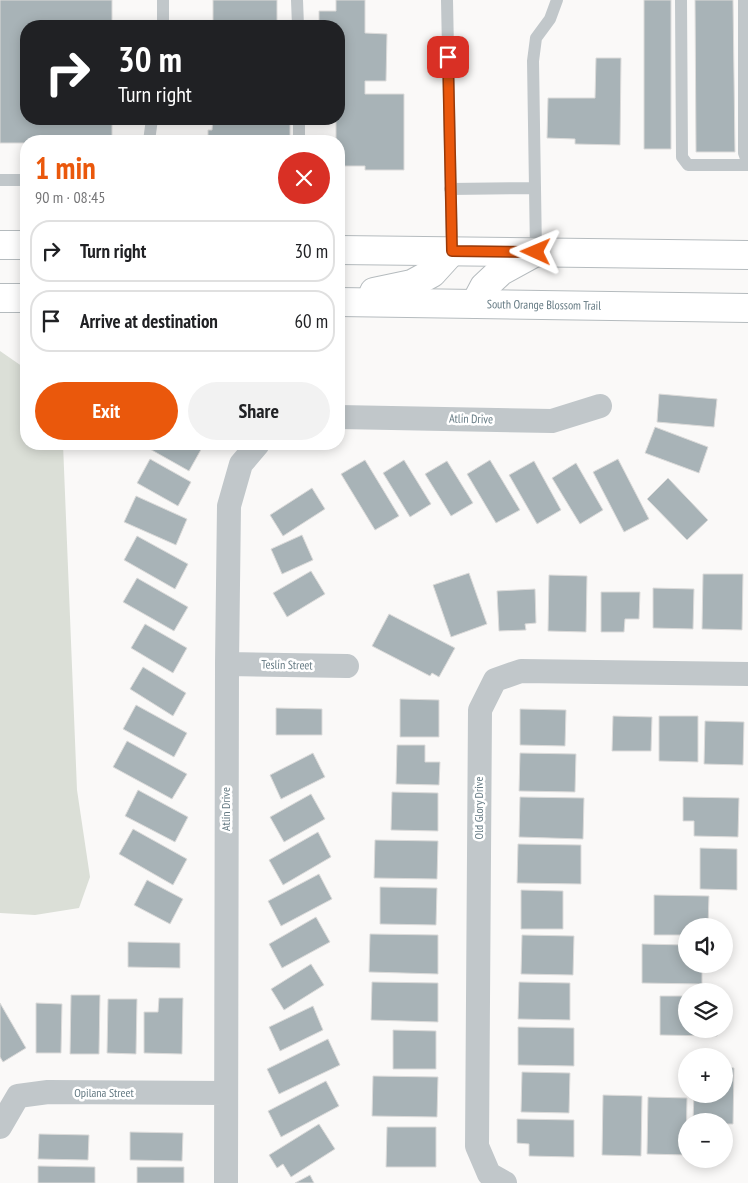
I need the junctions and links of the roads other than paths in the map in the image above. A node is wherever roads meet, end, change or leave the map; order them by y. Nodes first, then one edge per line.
1 (163, 0) edge
2 (297, 0) edge
3 (447, 0) edge
4 (557, 0) edge
5 (681, 0) edge
6 (744, 0) edge
7 (163, 20) edge
8 (298, 20) edge
9 (748, 165) edge
10 (0, 180) edge
11 (20, 180) edge
12 (534, 188) junction
13 (450, 190) junction
14 (0, 245) edge
15 (20, 245) edge
16 (345, 250) edge
17 (452, 251) junction
18 (536, 252) junction
19 (748, 254) edge
20 (0, 298) edge
21 (20, 298) edge
22 (345, 301) edge
23 (345, 302) edge
24 (476, 304) junction
25 (748, 308) edge
26 (600, 406) dead end
27 (345, 418) edge
28 (253, 450) edge
29 (227, 664) junction
30 (347, 666) dead end
31 (748, 674) edge
32 (226, 1093) junction
33 (0, 1127) edge
34 (226, 1183) edge
35 (506, 1183) edge

1 - 7 lane
2 - 8 lane
3 - 13 lane
4 - 12 lane
5 - 9 lane
6 - 9 lane
10 - 11 lane
12 - 13 lane
12 - 18 lane
13 - 17 lane
14 - 15 main road
16 - 17 main road
17 - 18 main road
17 - 22 main road
18 - 19 main road
18 - 24 main road
20 - 21 main road
23 - 24 main road, South Orange Blossom Trail
24 - 25 main road, South Orange Blossom Trail
26 - 27 street, Atlin Drive
28 - 29 street, Atlin Drive
29 - 30 street, Teslin Street
29 - 32 street, Atlin Drive
31 - 35 street, Old Glory Drive
32 - 33 street, Opilana Street
32 - 34 street, Atlin Drive

